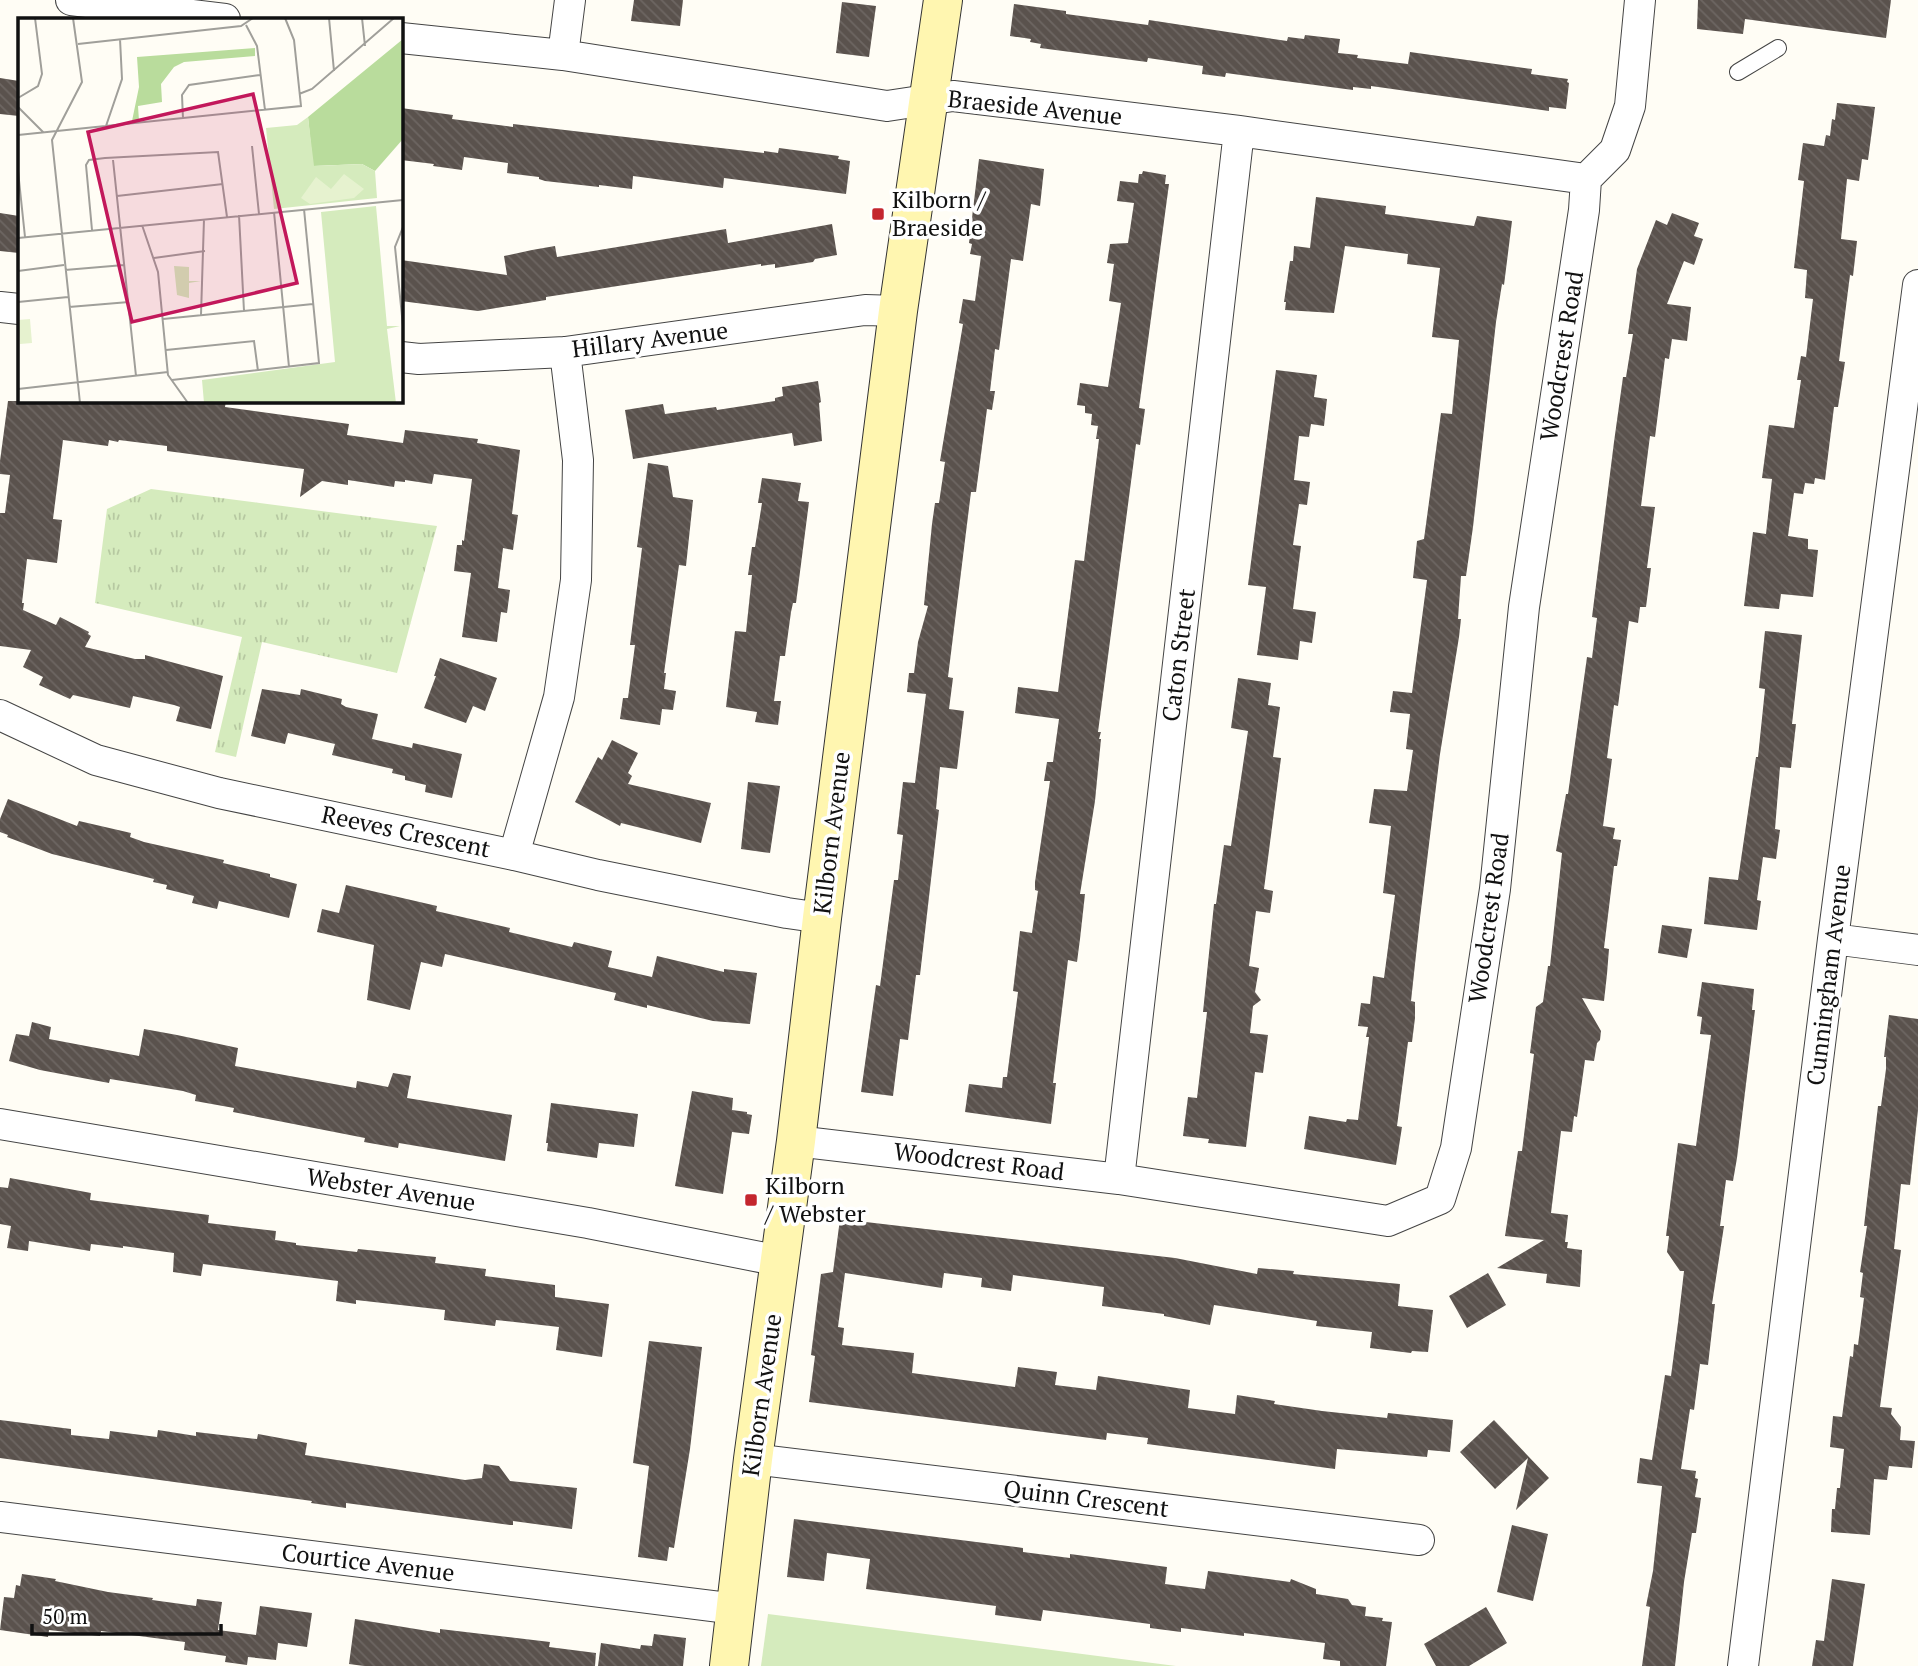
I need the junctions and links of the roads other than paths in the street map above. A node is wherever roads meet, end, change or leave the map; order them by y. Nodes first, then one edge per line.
1 (71, 0) edge
2 (570, 0) edge
3 (943, 0) edge
4 (1640, 0) edge
5 (195, 8) edge
6 (222, 18) edge
7 (402, 38) edge
8 (1778, 48) dead end
9 (563, 55) junction
10 (1738, 72) dead end
11 (931, 99) junction
12 (1239, 131) junction
13 (1586, 179) junction
14 (1918, 285) edge
15 (0, 307) edge
16 (18, 309) edge
17 (898, 311) junction
18 (565, 352) junction
19 (402, 357) edge
20 (0, 715) edge
21 (514, 855) junction
22 (822, 918) junction
23 (1833, 939) junction
24 (1918, 950) edge
25 (0, 1124) edge
26 (796, 1141) junction
27 (1119, 1179) junction
28 (780, 1261) junction
29 (752, 1459) junction
30 (0, 1517) edge
31 (1419, 1540) dead end
32 (736, 1609) junction
33 (729, 1666) edge
34 (1743, 1666) edge

1 - 5 street
2 - 9 street
3 - 11 street, Kilborn Avenue
4 - 13 street
5 - 6 street
7 - 9 street, Braeside Avenue
8 - 10 lane
9 - 11 street, Braeside Avenue
11 - 12 street, Braeside Avenue
11 - 17 street, Kilborn Avenue
12 - 13 street, Braeside Avenue
12 - 27 street, Caton Street
13 - 27 street, Woodcrest Road
14 - 23 street, Cunningham Avenue
15 - 16 street
17 - 18 street, Hillary Avenue
17 - 22 street, Kilborn Avenue
18 - 19 street, Hillary Avenue
18 - 21 street
20 - 21 street, Reeves Crescent
21 - 22 street, Reeves Crescent
22 - 26 street, Kilborn Avenue
23 - 24 street
23 - 34 street, Cunningham Avenue
25 - 28 street, Webster Avenue
26 - 27 street, Woodcrest Road
26 - 28 street, Kilborn Avenue
28 - 29 street, Kilborn Avenue
29 - 31 street, Quinn Crescent
29 - 32 street, Kilborn Avenue
30 - 32 street, Courtice Avenue
32 - 33 street, Kilborn Avenue

